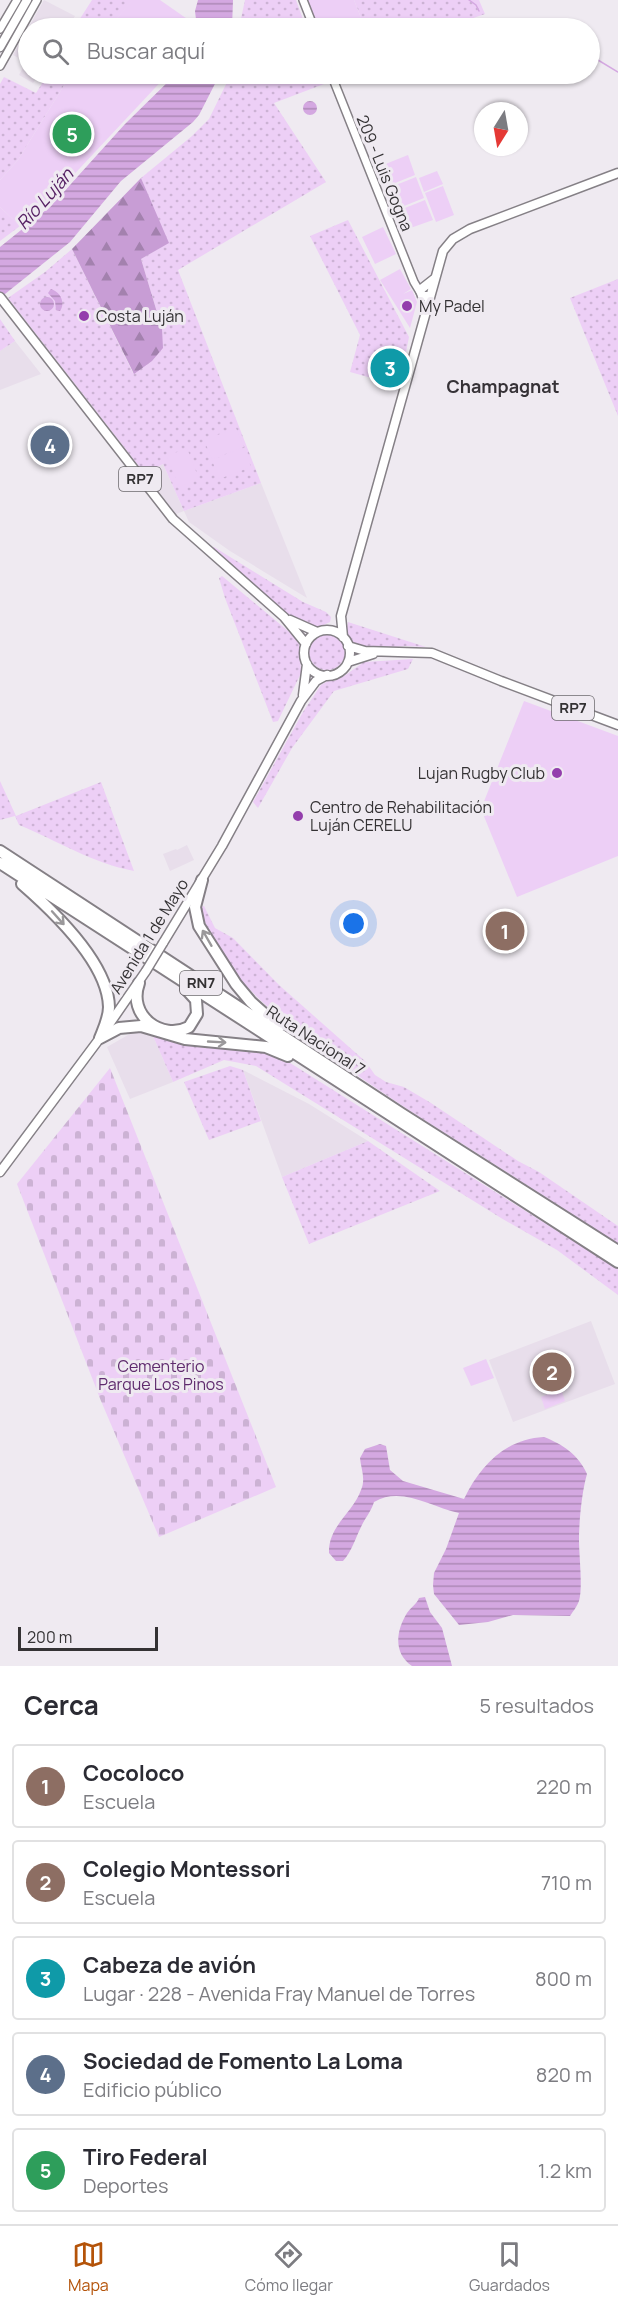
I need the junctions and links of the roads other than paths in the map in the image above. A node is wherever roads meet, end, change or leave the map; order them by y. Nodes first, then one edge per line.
1 (17, 0) edge
2 (27, 0) edge
3 (37, 0) edge
4 (303, 0) edge
5 (27, 18) edge
6 (310, 18) edge
7 (0, 29) edge
8 (18, 34) edge
9 (0, 47) edge
10 (0, 66) edge
11 (335, 84) edge
12 (618, 173) edge
13 (425, 291) junction
14 (0, 297) edge
15 (341, 615) junction
16 (284, 617) junction
17 (328, 630) junction
18 (317, 632) junction
19 (343, 637) junction
20 (306, 644) junction
21 (426, 645) dead end
22 (348, 646) junction
23 (382, 651) junction
24 (439, 656) junction
25 (348, 662) junction
26 (307, 664) junction
27 (327, 675) junction
28 (301, 701) junction
29 (618, 725) edge
30 (0, 851) edge
31 (0, 863) edge
32 (202, 880) junction
33 (173, 976) junction
34 (139, 983) junction
35 (100, 1038) junction
36 (316, 1058) junction
37 (325, 1074) junction
38 (0, 1172) edge
39 (618, 1251) edge
40 (618, 1262) edge

1 - 7 street
2 - 9 main road
3 - 5 street
4 - 6 street
8 - 10 street
11 - 13 street, 209 - Luis Gogna
12 - 13 main road
13 - 15 main road
14 - 16 main road, RP7
15 - 17 main road
15 - 19 main road
16 - 18 main road, RP7
16 - 20 main road, RP7
17 - 18 main road
17 - 19 main road
18 - 20 main road
19 - 22 main road
20 - 26 main road
21 - 24 main road
22 - 23 main road, RP7
22 - 25 main road
23 - 24 main road, RP7
23 - 25 main road, RP7
24 - 29 main road, RP7
25 - 27 main road, RP7
26 - 27 main road
26 - 28 main road, Avenida 1 de Mayo
27 - 28 main road, Avenida 1 de Mayo
28 - 32 main road, Avenida 1 de Mayo
30 - 36 highway, Ruta Nacional 7 / RN7
31 - 33 highway, Ruta Nacional 7 / RN7
31 -> 35 highway
32 - 34 main road, Avenida 1 de Mayo, bridge
36 -> 32 highway
33 - 34 highway
33 - 37 highway, Ruta Nacional 7 / RN7
34 - 35 main road, Avenida 1 de Mayo
35 -> 37 highway
35 - 38 main road, Avenida 1 de Mayo
36 - 39 highway, Ruta Nacional 7 / RN7
37 - 40 highway, Ruta Nacional 7 / RN7

